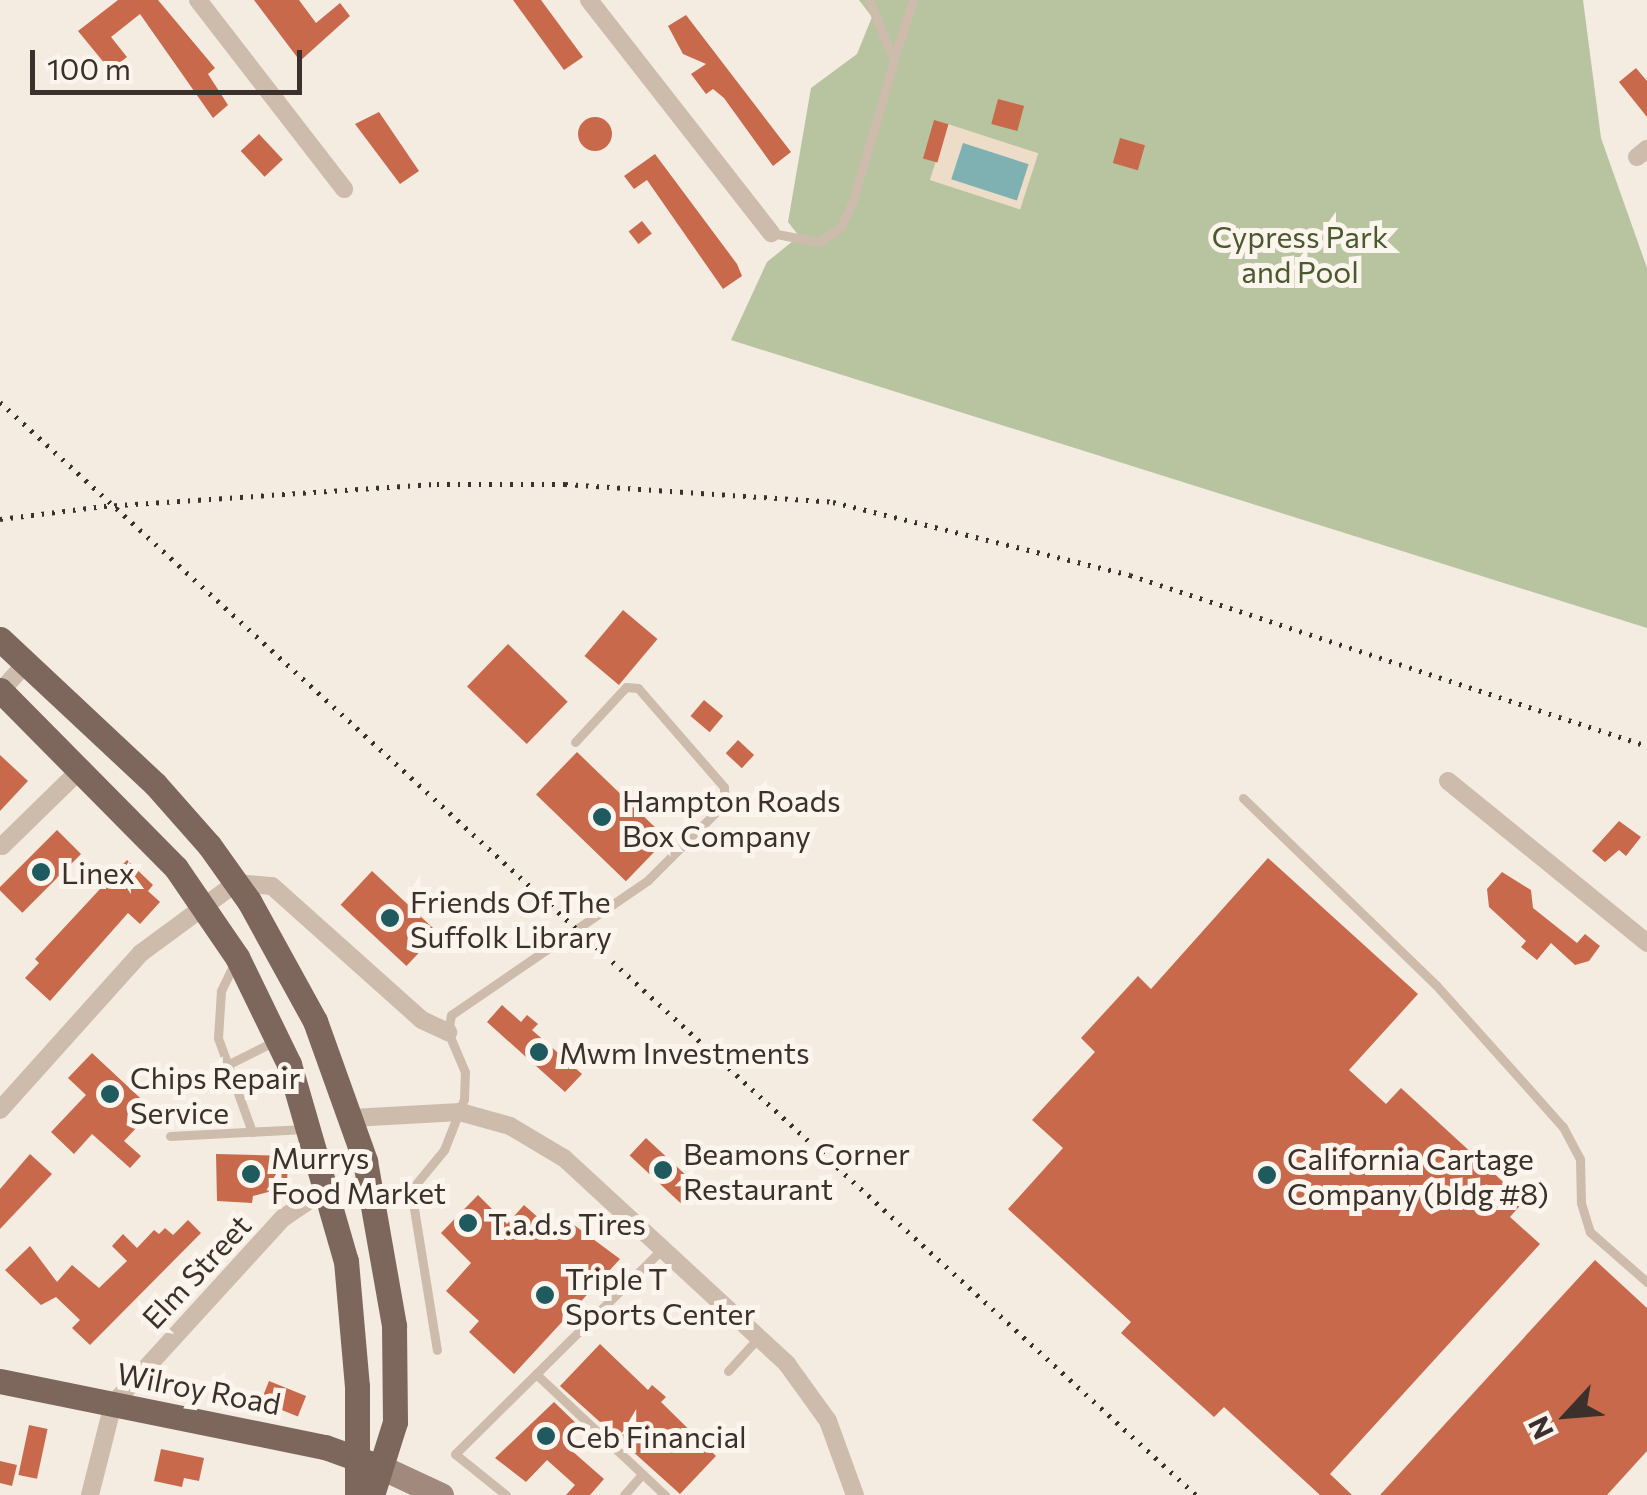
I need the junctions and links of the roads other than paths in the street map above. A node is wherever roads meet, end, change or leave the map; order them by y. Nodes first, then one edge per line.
1 (198, 0) edge
2 (589, 0) edge
3 (868, 0) edge
4 (913, 0) edge
5 (894, 61) junction
6 (344, 189) dead end
7 (770, 232) joint
8 (0, 639) edge
9 (26, 663) junction
10 (0, 691) edge
11 (574, 742) dead end
12 (82, 768) junction
13 (1448, 781) dead end
14 (1244, 798) dead end
15 (2, 846) edge
16 (236, 883) junction
17 (203, 905) junction
18 (1647, 944) edge
19 (237, 958) junction
20 (448, 1032) junction
21 (278, 1039) junction
22 (227, 1065) junction
23 (0, 1110) edge
24 (460, 1112) junction
25 (352, 1118) junction
26 (312, 1129) junction
27 (252, 1132) junction
28 (170, 1136) dead end
29 (329, 1186) junction
30 (412, 1190) junction
31 (372, 1193) junction
32 (664, 1247) junction
33 (1647, 1282) edge
34 (760, 1335) junction
35 (437, 1350) dead end
36 (728, 1371) dead end
37 (536, 1374) junction
38 (0, 1381) edge
39 (113, 1404) junction
40 (354, 1457) junction
41 (382, 1468) junction
42 (642, 1474) junction
43 (90, 1495) edge
44 (356, 1495) edge
45 (372, 1495) edge
46 (441, 1495) edge
47 (506, 1495) edge
48 (624, 1495) edge
49 (665, 1495) edge
50 (855, 1495) edge

1 - 6 street
2 - 7 street
3 - 5 lane
4 - 5 lane
5 - 7 lane
8 - 9 main road
9 - 10 street
9 - 16 main road
10 - 12 main road
11 - 20 lane
12 - 15 street
12 - 17 main road
13 - 18 street
14 - 33 lane
16 - 17 street
16 - 20 street
16 - 25 main road
17 - 19 main road
17 - 23 street
19 - 21 main road
19 - 22 lane
20 - 24 lane
21 - 22 lane
21 - 26 main road
22 - 27 lane
24 - 25 street
24 - 30 lane
24 - 32 street
25 - 31 main road
26 - 27 lane
26 - 29 main road
27 - 28 lane
29 - 39 street, Elm Street
29 - 40 main road
30 - 31 lane
30 - 35 lane
31 - 41 main road
32 - 34 street
32 - 37 lane
34 - 36 lane
34 - 50 street
37 - 42 lane
37 - 47 lane
38 - 39 main road, Wilroy Road
39 - 40 main road, Wilroy Road
39 - 43 street
40 - 41 main road, Wilroy Road
40 - 44 main road
41 - 45 main road
41 - 46 main road
42 - 48 lane
42 - 49 lane

